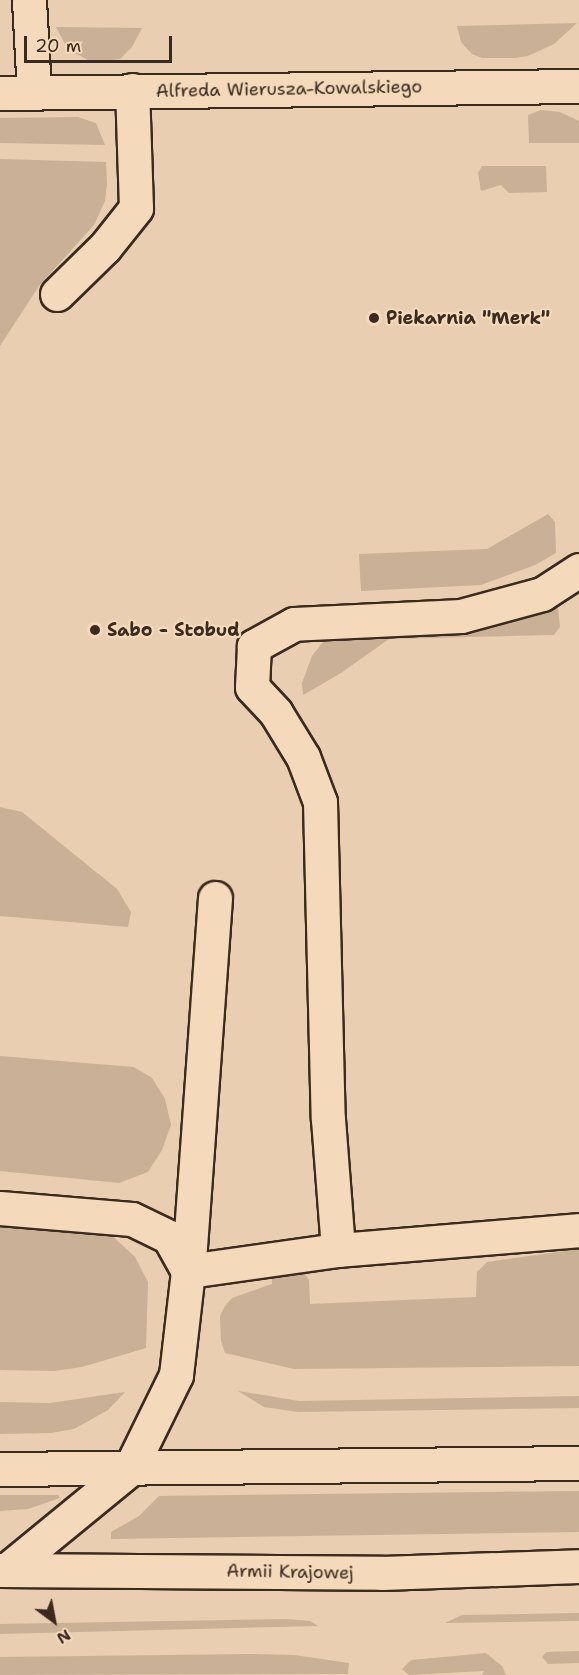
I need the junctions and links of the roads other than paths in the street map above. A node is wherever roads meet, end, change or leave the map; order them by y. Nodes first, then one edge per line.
1 (29, 0) edge
2 (579, 86) edge
3 (132, 90) junction
4 (0, 93) edge
5 (34, 93) junction
6 (57, 294) dead end
7 (579, 570) edge
8 (215, 898) dead end
9 (0, 1208) edge
10 (579, 1230) edge
11 (338, 1250) junction
12 (188, 1271) junction
13 (579, 1463) edge
14 (0, 1469) edge
15 (130, 1469) junction
16 (579, 1566) edge
17 (4, 1570) edge

1 - 5 street
2 - 3 street, Alfreda Wierusza-Kowalskiego
3 - 5 street, Alfreda Wierusza-Kowalskiego
3 - 6 street
4 - 5 street, Alfreda Wierusza-Kowalskiego
7 - 11 street
8 - 12 street
9 - 12 street
10 - 11 street
11 - 12 street
12 - 15 street
13 - 15 street
14 - 15 street
15 - 17 street
16 - 17 street, Armii Krajowej

